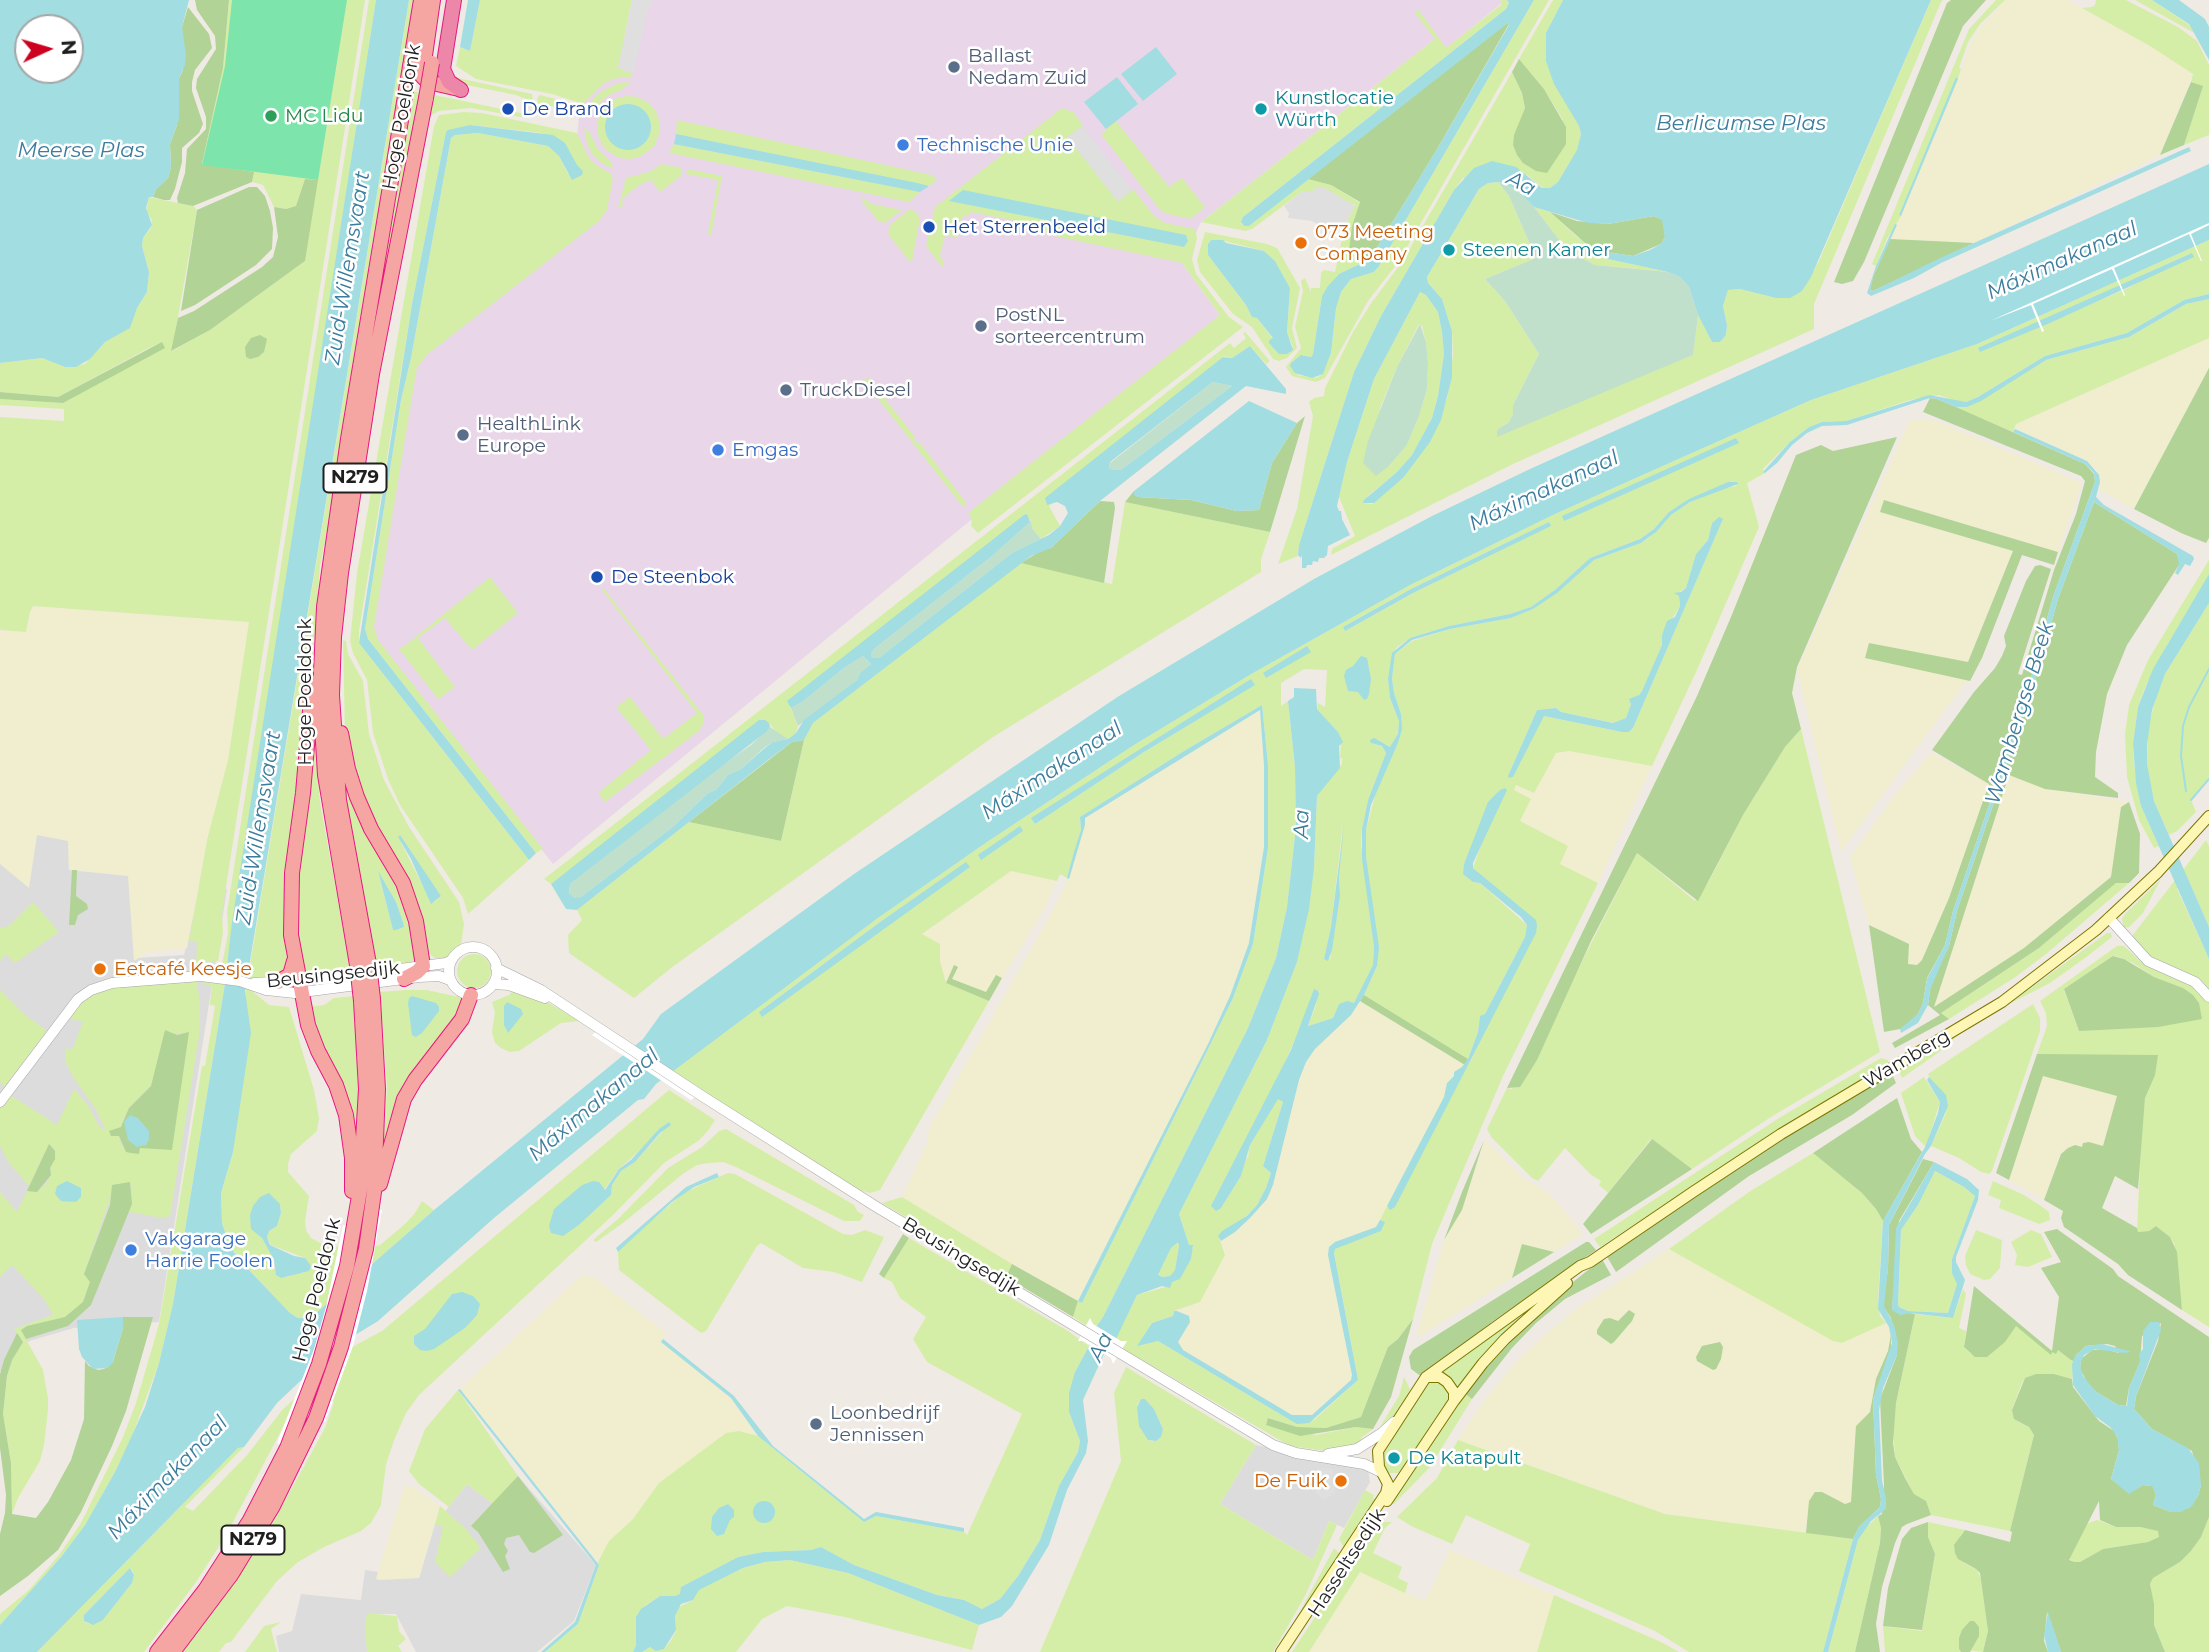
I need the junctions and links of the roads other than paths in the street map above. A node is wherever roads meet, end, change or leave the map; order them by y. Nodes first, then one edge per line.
1 (421, 0) edge
2 (433, 0) edge
3 (443, 0) edge
4 (454, 0) edge
5 (410, 64) junction
6 (460, 93) junction
7 (321, 645) junction
8 (333, 666) junction
9 (2209, 816) edge
10 (2109, 918) junction
11 (294, 956) junction
12 (452, 960) junction
13 (363, 965) junction
14 (423, 966) junction
15 (496, 968) junction
16 (404, 979) junction
17 (450, 980) junction
18 (278, 982) junction
19 (250, 983) junction
20 (493, 984) junction
21 (300, 987) junction
22 (471, 995) junction
23 (2209, 997) edge
24 (367, 1000) junction
25 (559, 1003) junction
26 (0, 1102) edge
27 (372, 1209) junction
28 (355, 1227) junction
29 (1590, 1262) junction
30 (1426, 1377) junction
31 (1454, 1401) junction
32 (1398, 1419) junction
33 (1310, 1455) junction
34 (1381, 1472) junction
35 (1405, 1475) junction
36 (1382, 1498) joint
37 (157, 1652) edge
38 (173, 1652) edge
39 (1281, 1652) edge
40 (1289, 1652) edge

1 - 5 highway, Hoge Poeldonk / N279
2 - 6 highway
3 - 8 highway, Hoge Poeldonk / N279, bridge
4 - 6 highway
5 - 6 highway
5 - 7 highway, Hoge Poeldonk / N279
7 - 11 highway, N279
7 - 13 highway, Hoge Poeldonk / N279
8 - 13 highway, Hoge Poeldonk / N279
8 - 14 highway, N279
9 - 10 main road, Wamberg
10 - 23 street
10 - 29 main road, Wamberg
11 - 18 highway
11 - 21 highway, N279
12 - 14 street, Beusingsedijk
12 - 15 street
12 - 17 street
13 - 24 highway, Hoge Poeldonk / N279, bridge
14 - 16 highway
14 - 21 street, Beusingsedijk
15 - 20 street
15 - 25 street, Beusingsedijk
16 - 17 street, Beusingsedijk
16 - 21 street, Beusingsedijk
17 - 22 street
18 - 19 street, Beusingsedijk
18 - 21 street, Beusingsedijk
19 - 21 street, Beusingsedijk
19 - 26 street
20 - 22 street
20 - 25 street, Beusingsedijk
21 - 28 highway, N279
22 - 27 highway, N279
24 - 27 highway, Hoge Poeldonk / N279
24 - 28 highway, Hoge Poeldonk / N279
25 - 33 street, Beusingsedijk
27 - 38 highway, Hoge Poeldonk / N279
28 - 37 highway, Hoge Poeldonk / N279
29 - 30 main road, Wamberg
29 - 31 main road, Wamberg
30 - 31 main road
30 - 32 main road, Wamberg
31 - 35 main road, Wamberg
32 - 33 street, Wamberg
32 - 34 main road, Wamberg
33 - 34 street, Beusingsedijk
34 - 35 main road
34 - 36 main road, Wamberg
35 - 40 main road, Hasseltsedijk
36 - 39 main road, Hasseltsedijk

